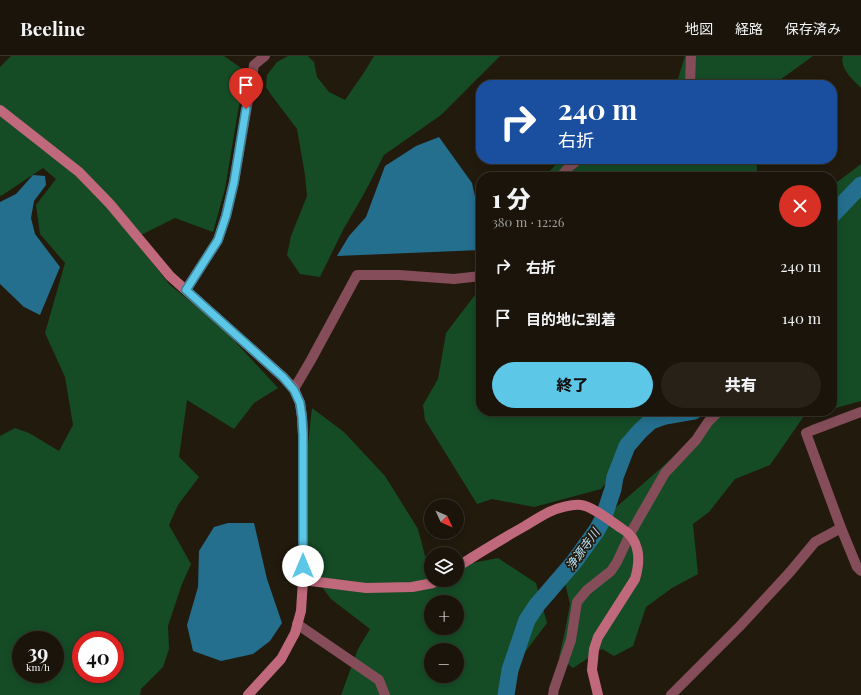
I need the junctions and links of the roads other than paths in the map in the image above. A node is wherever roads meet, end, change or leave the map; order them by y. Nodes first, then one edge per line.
1 (265, 56) edge
2 (691, 56) edge
3 (690, 80) edge
4 (0, 110) edge
5 (573, 164) edge
6 (565, 172) edge
7 (476, 277) edge
8 (186, 290) junction
9 (294, 390) junction
10 (861, 412) edge
11 (714, 416) edge
12 (841, 528) junction
13 (627, 532) junction
14 (464, 563) edge
15 (861, 571) edge
16 (303, 580) junction
17 (424, 585) edge
18 (297, 624) junction
19 (248, 695) edge
20 (385, 695) edge
21 (553, 695) edge
22 (598, 695) edge
23 (671, 695) edge

1 - 8 street
2 - 3 street
4 - 8 street
5 - 6 street
7 - 9 street
8 - 9 street
9 - 16 street
10 - 12 street
11 - 13 street
12 - 15 street
12 - 23 street
13 - 14 street
13 - 21 street
13 - 22 street
16 - 17 street
16 - 18 street
18 - 19 street
18 - 20 street

